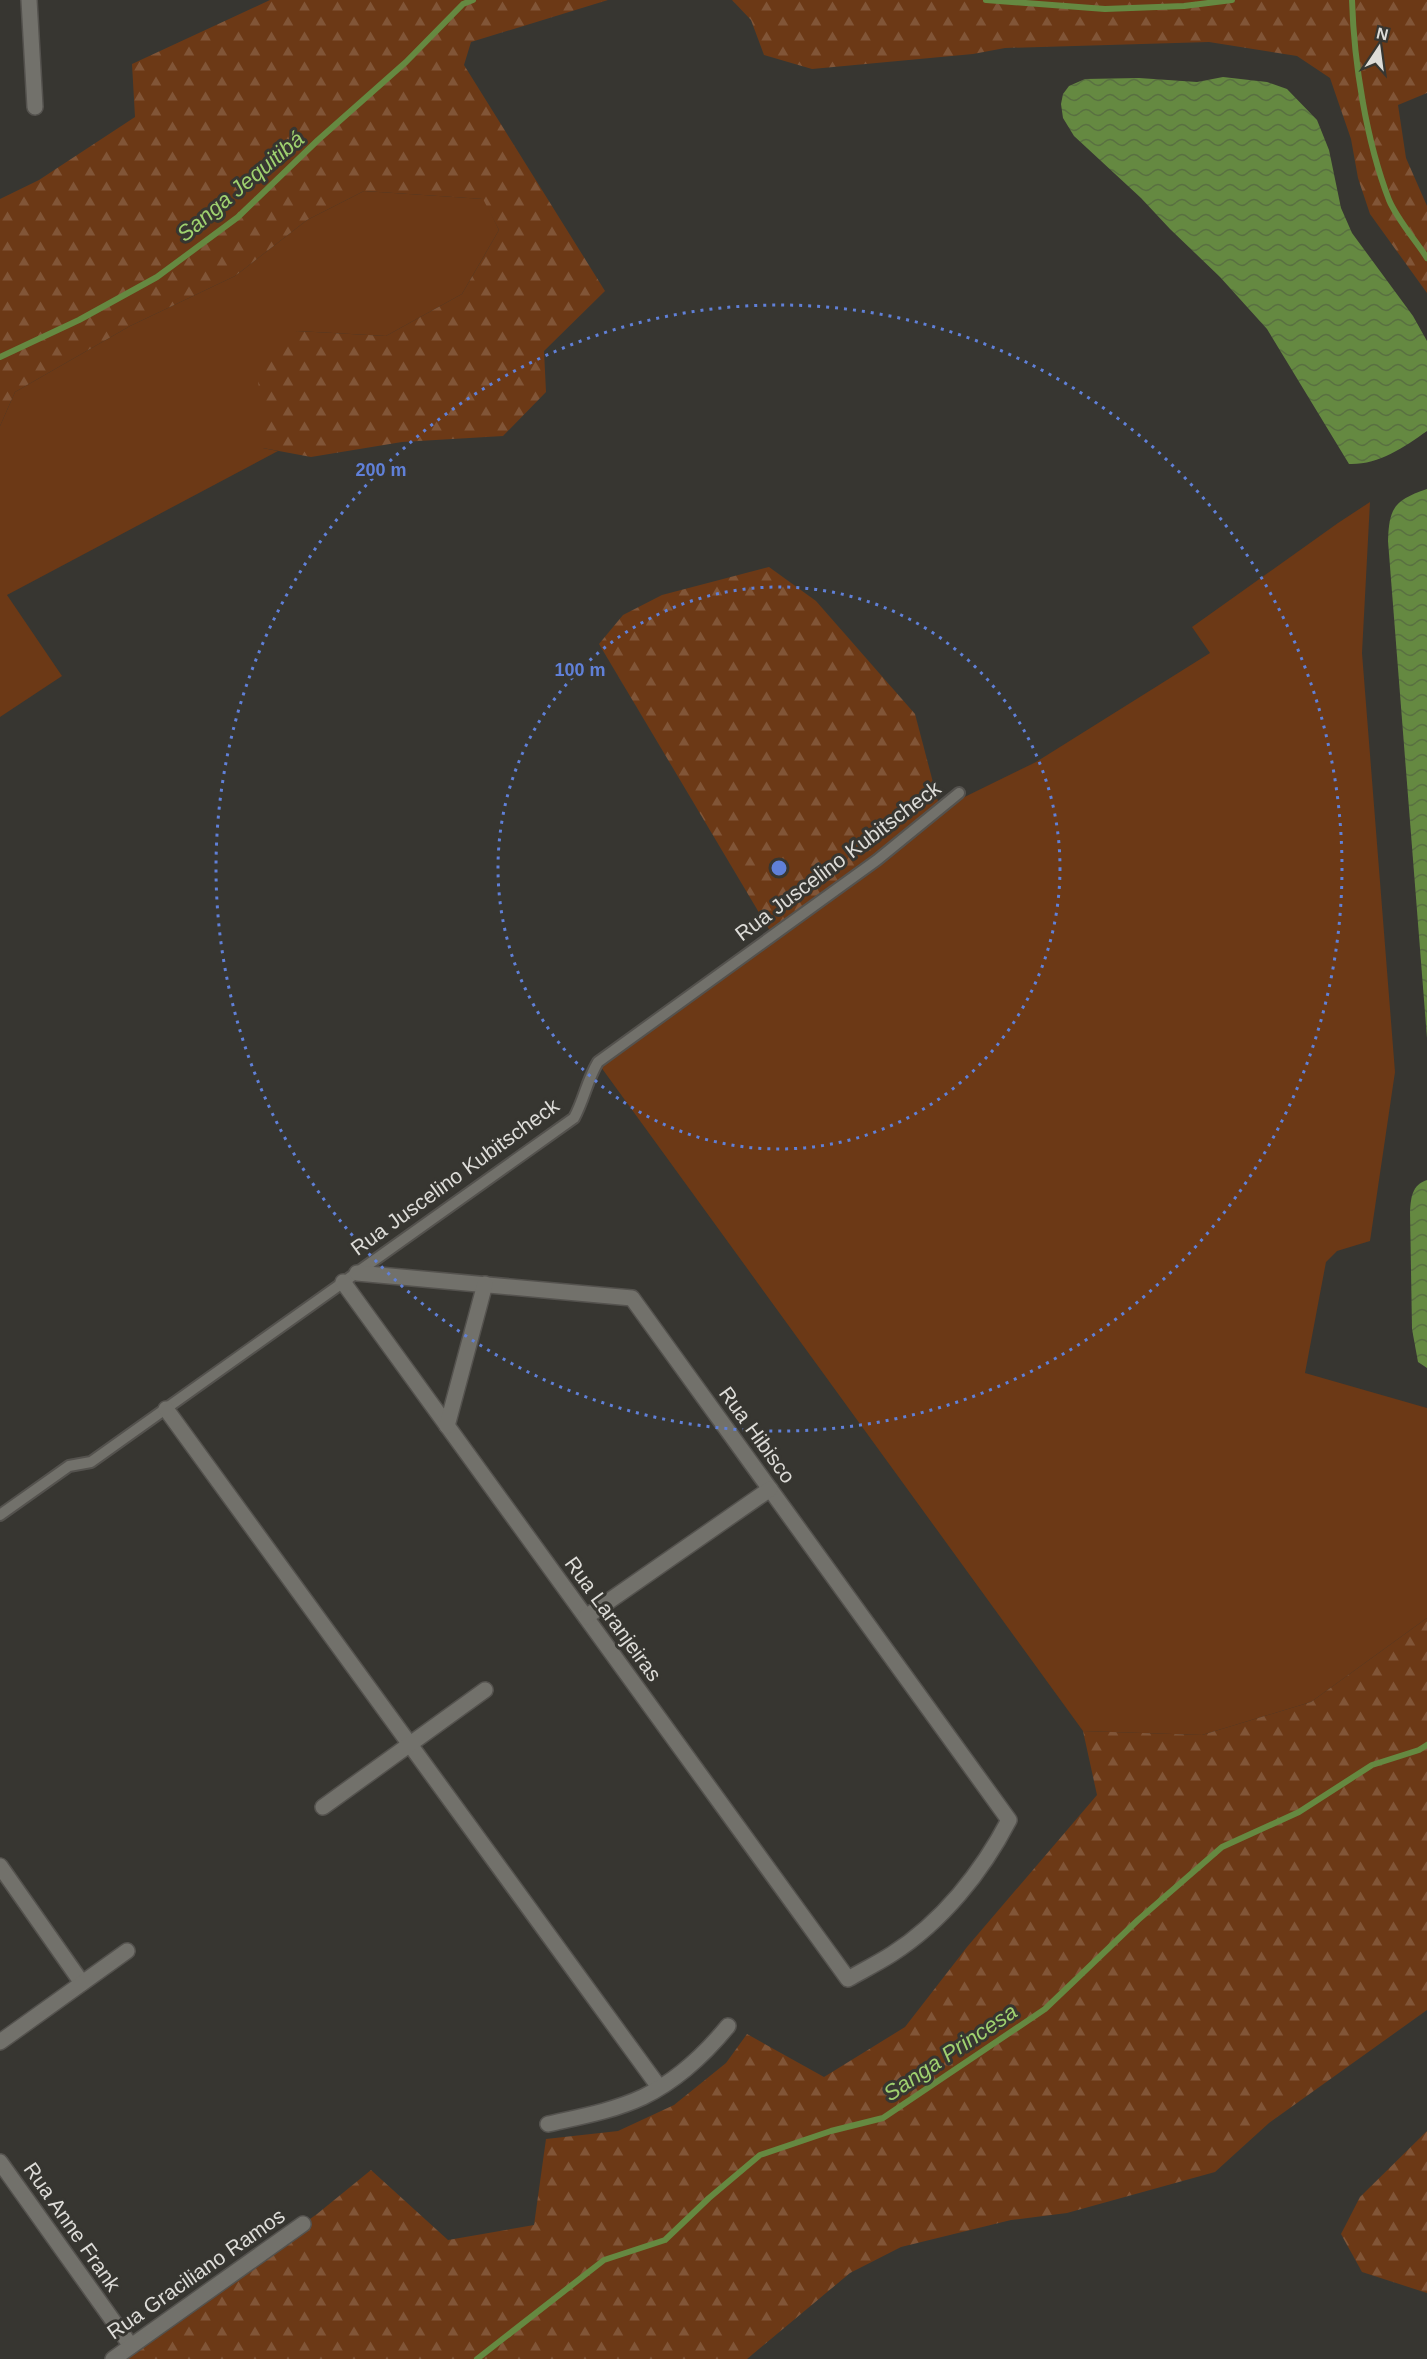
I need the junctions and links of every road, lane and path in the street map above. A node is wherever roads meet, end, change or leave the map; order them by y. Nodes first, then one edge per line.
1 (29, 0) edge
2 (35, 107) dead end
3 (959, 793) dead end
4 (357, 1273) junction
5 (343, 1282) junction
6 (485, 1284) junction
7 (166, 1409) junction
8 (447, 1426) junction
9 (770, 1490) junction
10 (0, 1515) edge
11 (586, 1617) junction
12 (485, 1690) dead end
13 (410, 1744) junction
14 (323, 1807) dead end
15 (0, 1866) edge
16 (127, 1951) dead end
17 (848, 1979) joint
18 (82, 1983) junction
19 (728, 2026) dead end
20 (0, 2042) edge
21 (659, 2087) junction
22 (548, 2124) dead end
23 (0, 2162) edge
24 (303, 2224) dead end
25 (131, 2346) junction
26 (113, 2359) edge

1 - 2 street
3 - 4 lane, Rua Juscelino Kubitscheck
4 - 5 lane, Rua Juscelino Kubitscheck
4 - 6 street, Rua Hibisco
5 - 7 lane, Rua Juscelino Kubitscheck
5 - 8 street, Rua Laranjeiras
6 - 8 street
6 - 9 street, Rua Hibisco
7 - 10 lane, Rua Juscelino Kubitscheck
7 - 13 street
8 - 11 street, Rua Laranjeiras
9 - 11 street
9 - 17 street, Rua Hibisco
11 - 17 street, Rua Laranjeiras
12 - 13 street
13 - 14 street
13 - 21 street
15 - 18 street
16 - 18 street
18 - 20 street
19 - 21 street
21 - 22 street
23 - 25 street, Rua Anne Frank
24 - 25 street, Rua Graciliano Ramos
25 - 26 street, Rua Graciliano Ramos

